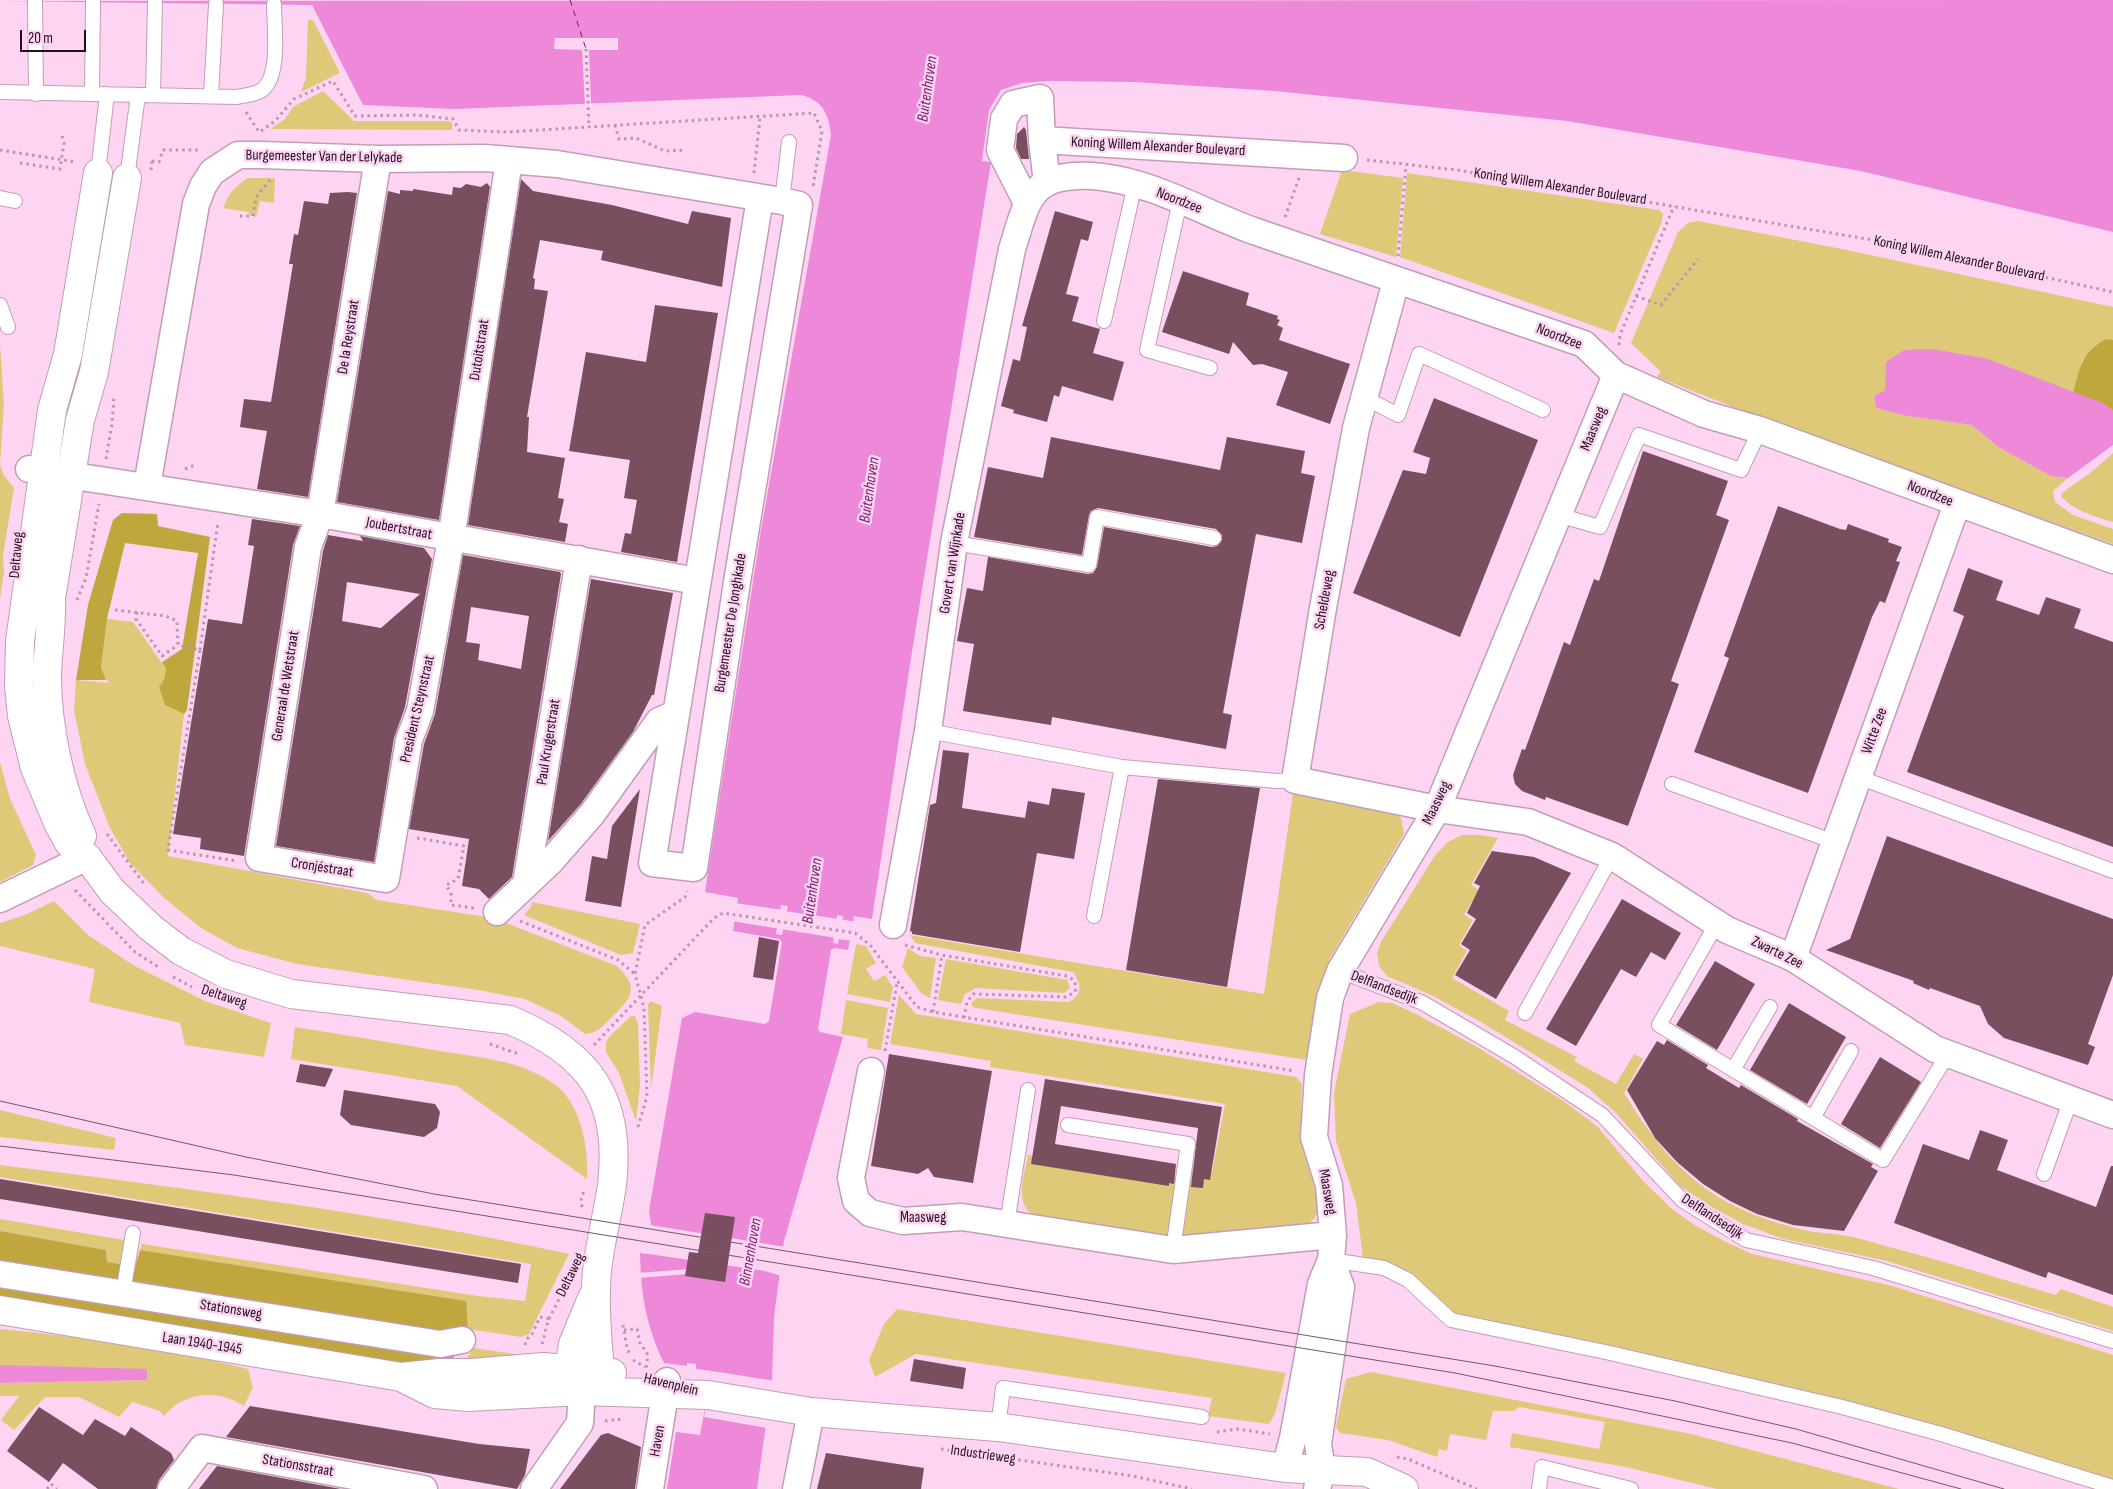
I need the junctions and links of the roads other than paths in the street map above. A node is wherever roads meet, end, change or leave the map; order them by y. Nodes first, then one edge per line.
1 (35, 1) edge
2 (93, 2) dead end
3 (155, 2) dead end
4 (216, 4) dead end
5 (274, 4) dead end
6 (0, 92) edge
7 (36, 94) junction
8 (92, 94) junction
9 (107, 94) junction
10 (138, 95) junction
11 (153, 95) junction
12 (211, 96) junction
13 (1042, 140) junction
14 (789, 142) dead end
15 (1344, 158) road end
16 (378, 159) junction
17 (509, 161) junction
18 (89, 168) joint
19 (127, 178) joint
20 (1047, 183) junction
21 (1135, 184) junction
22 (0, 198) edge
23 (15, 200) dead end
24 (773, 200) junction
25 (1180, 201) junction
26 (1027, 203) junction
27 (1396, 281) junction
28 (0, 305) edge
29 (1104, 321) dead end
30 (8, 327) dead end
31 (1210, 368) dead end
32 (1616, 375) junction
33 (1365, 398) junction
34 (1543, 410) dead end
35 (1760, 430) junction
36 (36, 470) junction
37 (72, 474) junction
38 (147, 486) junction
39 (1956, 504) junction
40 (320, 514) junction
41 (1558, 515) junction
42 (1214, 538) dead end
43 (451, 539) junction
44 (954, 543) junction
45 (579, 560) junction
46 (2113, 560) edge
47 (696, 581) junction
48 (675, 714) junction
49 (928, 731) junction
50 (1122, 767) junction
51 (1858, 777) junction
52 (1295, 780) junction
53 (1672, 784) dead end
54 (1437, 809) junction
55 (1835, 842) junction
56 (1612, 856) junction
57 (87, 857) junction
58 (259, 858) joint
59 (2113, 871) edge
60 (386, 878) joint
61 (526, 884) junction
62 (0, 898) edge
63 (497, 912) road end
64 (1094, 916) dead end
65 (1717, 923) junction
66 (892, 925) road end
67 (1793, 958) junction
68 (1340, 971) junction
69 (1770, 1007) dead end
70 (1525, 1013) dead end
71 (1851, 1051) dead end
72 (1948, 1054) junction
73 (878, 1062) road end
74 (1733, 1070) junction
75 (1028, 1090) dead end
76 (2071, 1099) junction
77 (2113, 1115) edge
78 (1813, 1118) junction
79 (1068, 1125) dead end
80 (2044, 1174) dead end
81 (1007, 1224) junction
82 (133, 1233) dead end
83 (1332, 1247) junction
84 (1173, 1250) junction
85 (0, 1274) edge
86 (123, 1293) junction
87 (1, 1311) edge
88 (462, 1340) dead end
89 (2113, 1342) edge
90 (584, 1377) junction
91 (666, 1387) junction
92 (708, 1395) joint
93 (811, 1412) junction
94 (1202, 1417) dead end
95 (998, 1428) junction
96 (1285, 1468) junction
97 (1318, 1483) edge
98 (2113, 1487) edge
99 (174, 1488) edge
100 (424, 1489) edge
101 (534, 1489) edge
102 (650, 1489) edge
103 (796, 1489) edge
104 (1404, 1489) edge
105 (1539, 1489) edge
106 (1630, 1489) edge

1 - 7 lane
2 - 8 lane
3 - 11 lane
4 - 12 lane
5 - 12 lane
6 - 7 lane
7 - 8 lane
8 - 9 lane
9 - 10 lane
9 - 18 lane
10 - 11 lane
10 - 19 lane
11 - 12 lane
13 - 15 street, Koning Willem Alexander Boulevard
13 - 20 street
13 - 26 street
14 - 24 lane, Burgemeester De Jonghkade
16 - 17 street, Burgemeester Van der Lelykade
16 - 38 street, Burgemeester Van der Lelykade
16 - 40 street, De la Reystraat
17 - 24 street, Burgemeester Van der Lelykade
17 - 43 street, Dutoitstraat
18 - 36 main road, Deltaweg
19 - 37 main road, Deltaweg
20 - 21 street, Noordzee
20 - 26 street
21 - 25 street, Noordzee
21 - 29 lane
22 - 23 lane
24 - 47 street, Burgemeester De Jonghkade
24 - 48 street, Burgemeester De Jonghkade
25 - 27 street, Noordzee
25 - 31 lane
26 - 44 street, Govert van Wijnkade
27 - 32 street, Noordzee
27 - 33 street, Scheldeweg
28 - 30 lane
32 - 35 street, Noordzee
32 - 41 street, Maasweg
33 - 34 lane
33 - 52 street, Scheldeweg
35 - 39 street, Noordzee
35 - 41 lane
36 - 37 street
36 - 57 main road, Deltaweg
37 - 38 street, Joubertstraat
37 - 57 main road, Deltaweg
38 - 40 street, Joubertstraat
39 - 46 street, Noordzee
39 - 51 street, Witte Zee
40 - 43 street, Joubertstraat
40 - 58 street, Generaal de Wetstraat
41 - 54 street, Maasweg
42 - 44 lane
43 - 45 street, Joubertstraat
43 - 60 street, President Steynstraat
44 - 49 street, Govert van Wijnkade
45 - 47 street, Joubertstraat
45 - 61 street, Paul Krugerstraat
47 - 48 street, Burgemeester De Jonghkade
48 - 61 street
49 - 50 lane
49 - 66 street, Govert van Wijnkade
50 - 52 lane
50 - 64 lane
51 - 55 street, Witte Zee
51 - 59 lane
52 - 54 street
53 - 55 lane
54 - 56 street, Zwarte Zee
54 - 68 street, Maasweg
55 - 67 street, Witte Zee
56 - 65 street, Zwarte Zee
56 - 70 lane
57 - 62 street
57 - 90 main road, Deltaweg
58 - 60 street, Cronjéstraat
61 - 63 street
65 - 67 street, Zwarte Zee
65 - 74 lane
67 - 72 street, Zwarte Zee
68 - 83 street, Maasweg
68 - 89 lane, Delflandsedijk
69 - 74 lane
71 - 78 lane
72 - 76 street, Zwarte Zee
72 - 78 lane
73 - 81 street, Maasweg
74 - 78 lane
75 - 81 lane
76 - 77 street, Zwarte Zee
76 - 80 lane
79 - 84 lane
81 - 84 street, Maasweg
82 - 86 lane
83 - 84 street, Maasweg
83 - 96 street, Maasweg
83 - 97 street, Maasweg
83 - 98 lane
85 - 86 street, Stationsweg
86 - 88 street, Stationsweg
87 - 90 main road, Laan 1940-1945
90 - 91 main road, Havenplein
90 - 101 street
91 - 92 main road, Havenplein
91 - 102 street, Haven
92 - 93 main road, Industrieweg
93 - 95 main road, Industrieweg
93 - 103 street
94 - 95 lane, Industrieweg
95 - 96 main road, Industrieweg
96 - 97 main road, Industrieweg
97 - 104 main road, Industrieweg
99 - 100 street, Stationsstraat
105 - 106 lane

